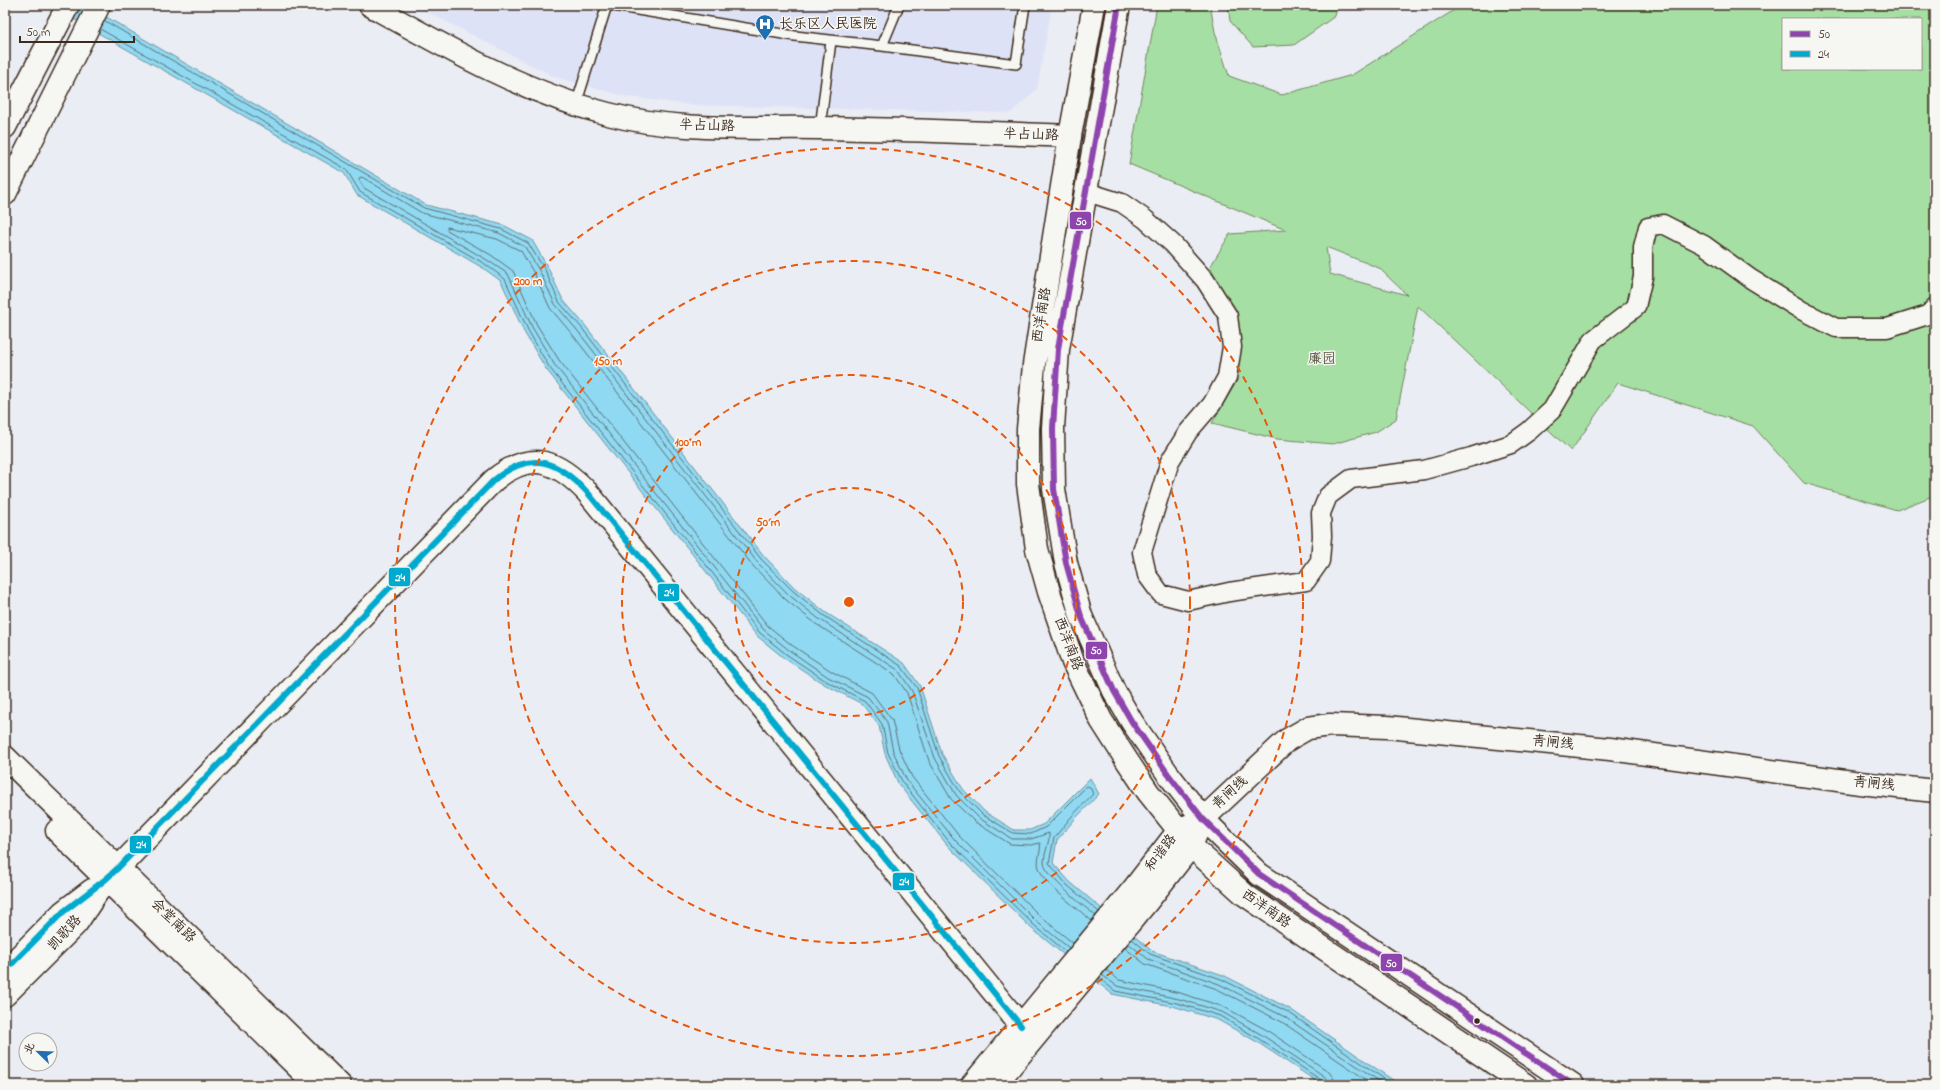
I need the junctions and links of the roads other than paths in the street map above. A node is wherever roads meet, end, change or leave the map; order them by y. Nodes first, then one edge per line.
1 (99, 5) edge
2 (370, 5) edge
3 (607, 5) edge
4 (899, 5) edge
5 (1025, 5) edge
6 (1094, 5) edge
7 (1119, 5) edge
8 (65, 11) edge
9 (831, 41) junction
10 (882, 46) junction
11 (576, 105) junction
12 (5, 127) edge
13 (820, 128) junction
14 (1070, 136) junction
15 (1087, 192) junction
16 (5, 194) edge
17 (1935, 307) edge
18 (5, 757) edge
19 (5, 778) edge
20 (1935, 791) edge
21 (1203, 819) junction
22 (1185, 838) junction
23 (112, 873) junction
24 (5, 971) edge
25 (1078, 971) junction
26 (5, 995) edge
27 (1021, 1026) junction
28 (316, 1085) edge
29 (340, 1085) edge
30 (972, 1085) edge
31 (995, 1085) edge
32 (1526, 1085) edge
33 (1573, 1085) edge

1 - 16 main road
2 - 11 main road, 半占山路
3 - 9 lane
3 - 11 lane
4 - 10 lane
5 - 10 lane
6 - 14 main road, 西洋南路
7 - 15 main road, 西洋南路
8 - 12 main road
9 - 10 lane
9 - 13 lane
11 - 13 main road, 半占山路
13 - 14 main road, 半占山路
14 - 22 main road, 西洋南路
15 - 17 street
15 - 21 main road, 西洋南路
18 - 23 main road, 会堂南路
19 - 23 main road, 会堂南路
20 - 21 main road, 青闸线
21 - 22 main road, 和谐路
21 - 33 main road, 西洋南路
22 - 25 main road, 和谐路
22 - 32 main road, 西洋南路
23 - 24 main road, 凯歌路
23 - 26 main road, 凯歌路
23 - 27 main road
23 - 28 main road, 会堂南路
23 - 29 main road, 会堂南路
25 - 27 main road, 和谐路
25 - 31 main road, 和谐路
27 - 30 main road, 和谐路

